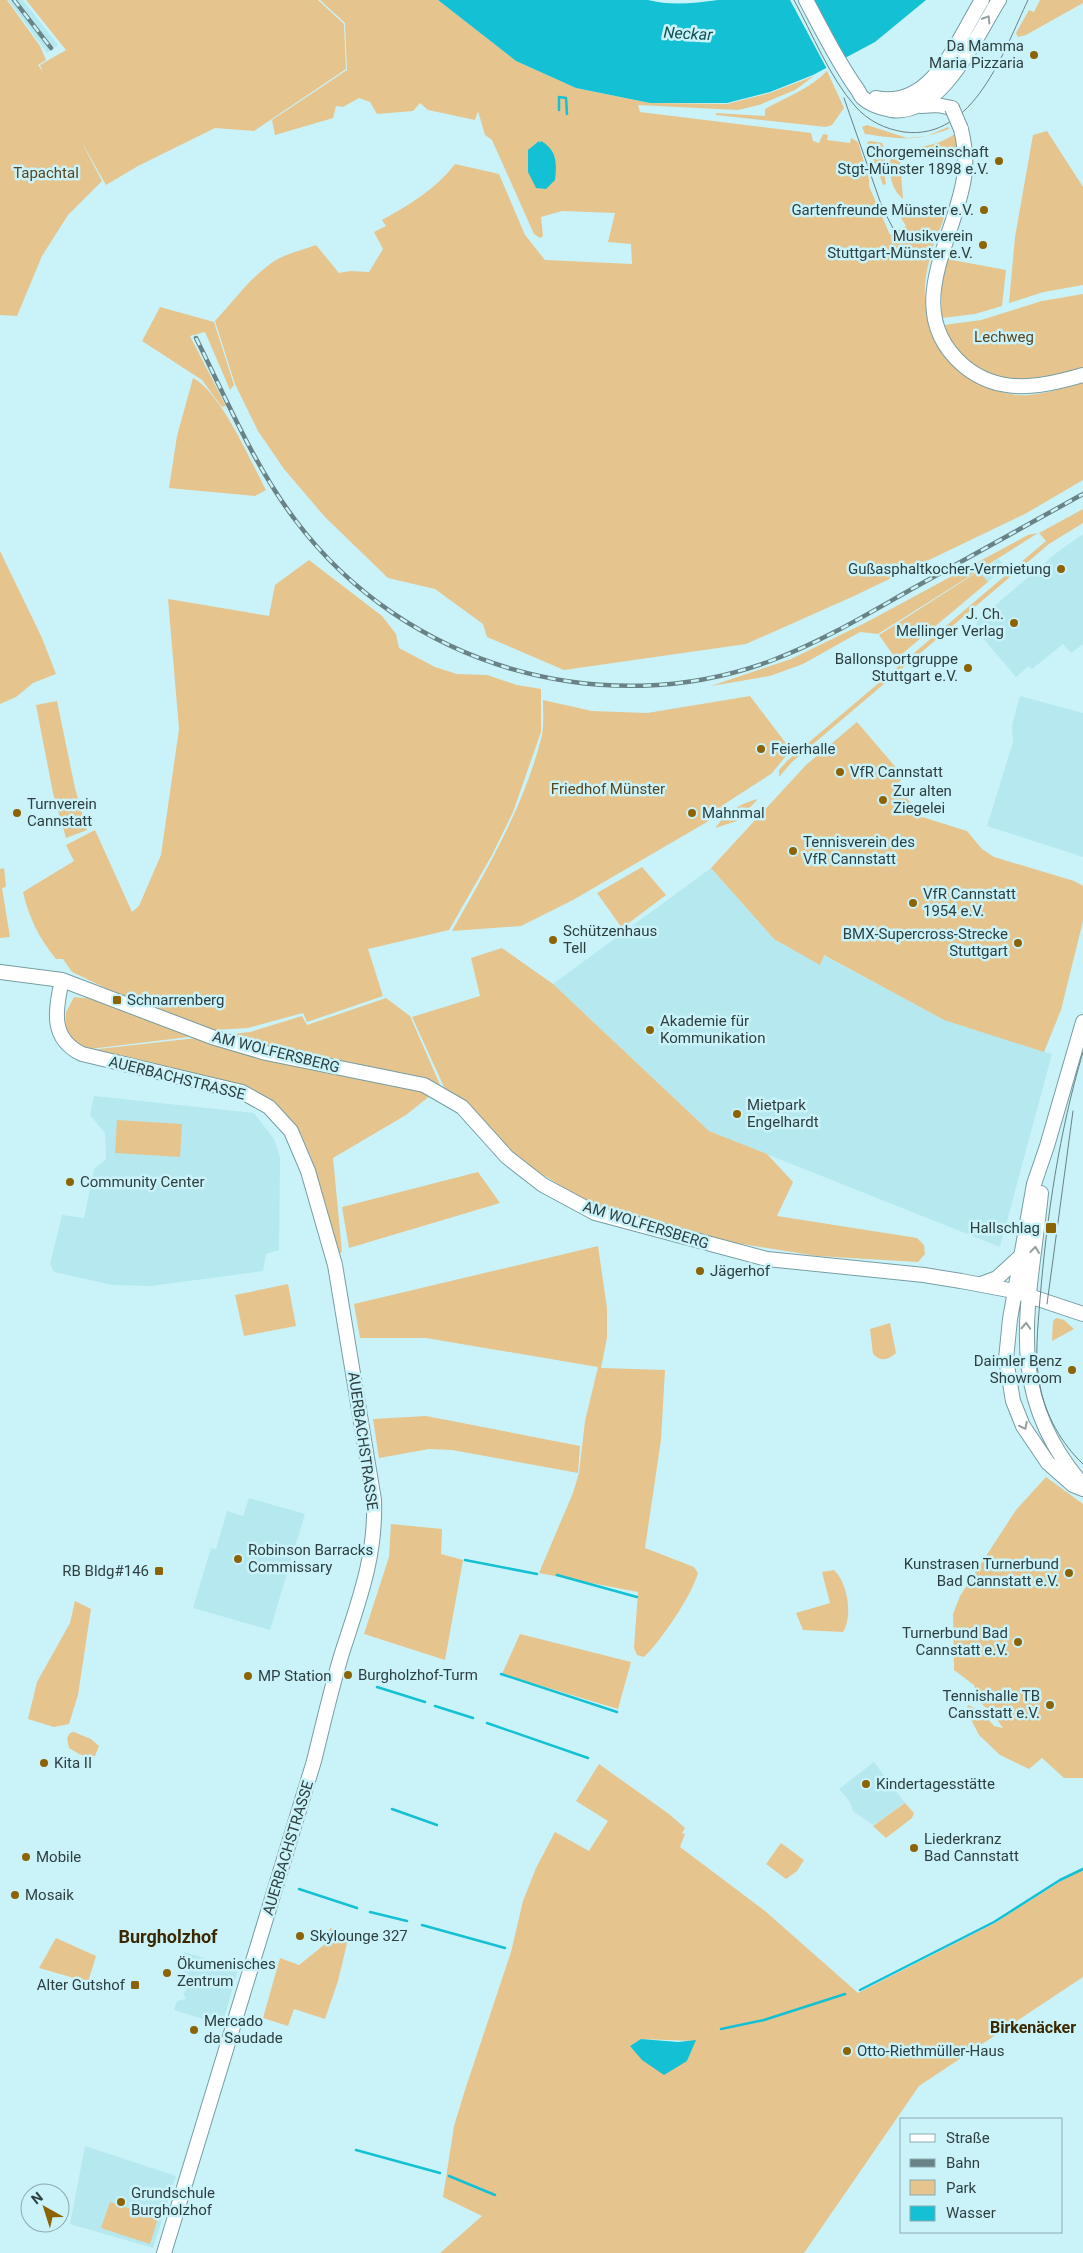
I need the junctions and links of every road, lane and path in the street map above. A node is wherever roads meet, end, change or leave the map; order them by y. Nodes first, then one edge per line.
1 (806, 0) edge
2 (982, 0) edge
3 (999, 0) edge
4 (936, 86) junction
5 (858, 89) junction
6 (914, 107) junction
7 (952, 108) junction
8 (1083, 374) edge
9 (0, 972) edge
10 (62, 980) junction
11 (1083, 1022) edge
12 (1047, 1146) junction
13 (1021, 1256) junction
14 (981, 1284) junction
15 (1014, 1291) junction
16 (1030, 1296) junction
17 (1083, 1314) edge
18 (1083, 1487) edge
19 (164, 2253) edge

1 - 5 main road
2 - 4 main road
4 -> 3 main road
4 - 5 main road
4 - 6 main road
4 - 7 main road
5 - 6 main road
6 - 7 main road
7 - 8 main road, bridge
9 - 10 main road, AM WOLFERSBERG
10 - 14 main road, AM WOLFERSBERG
10 - 19 main road, AUERBACHSTRASSE
11 - 12 main road
12 - 13 main road
16 -> 12 main road
13 - 14 main road
13 - 15 main road
14 - 15 main road, AM WOLFERSBERG
15 - 16 main road
15 -> 18 main road
16 - 17 main road
18 -> 16 main road

